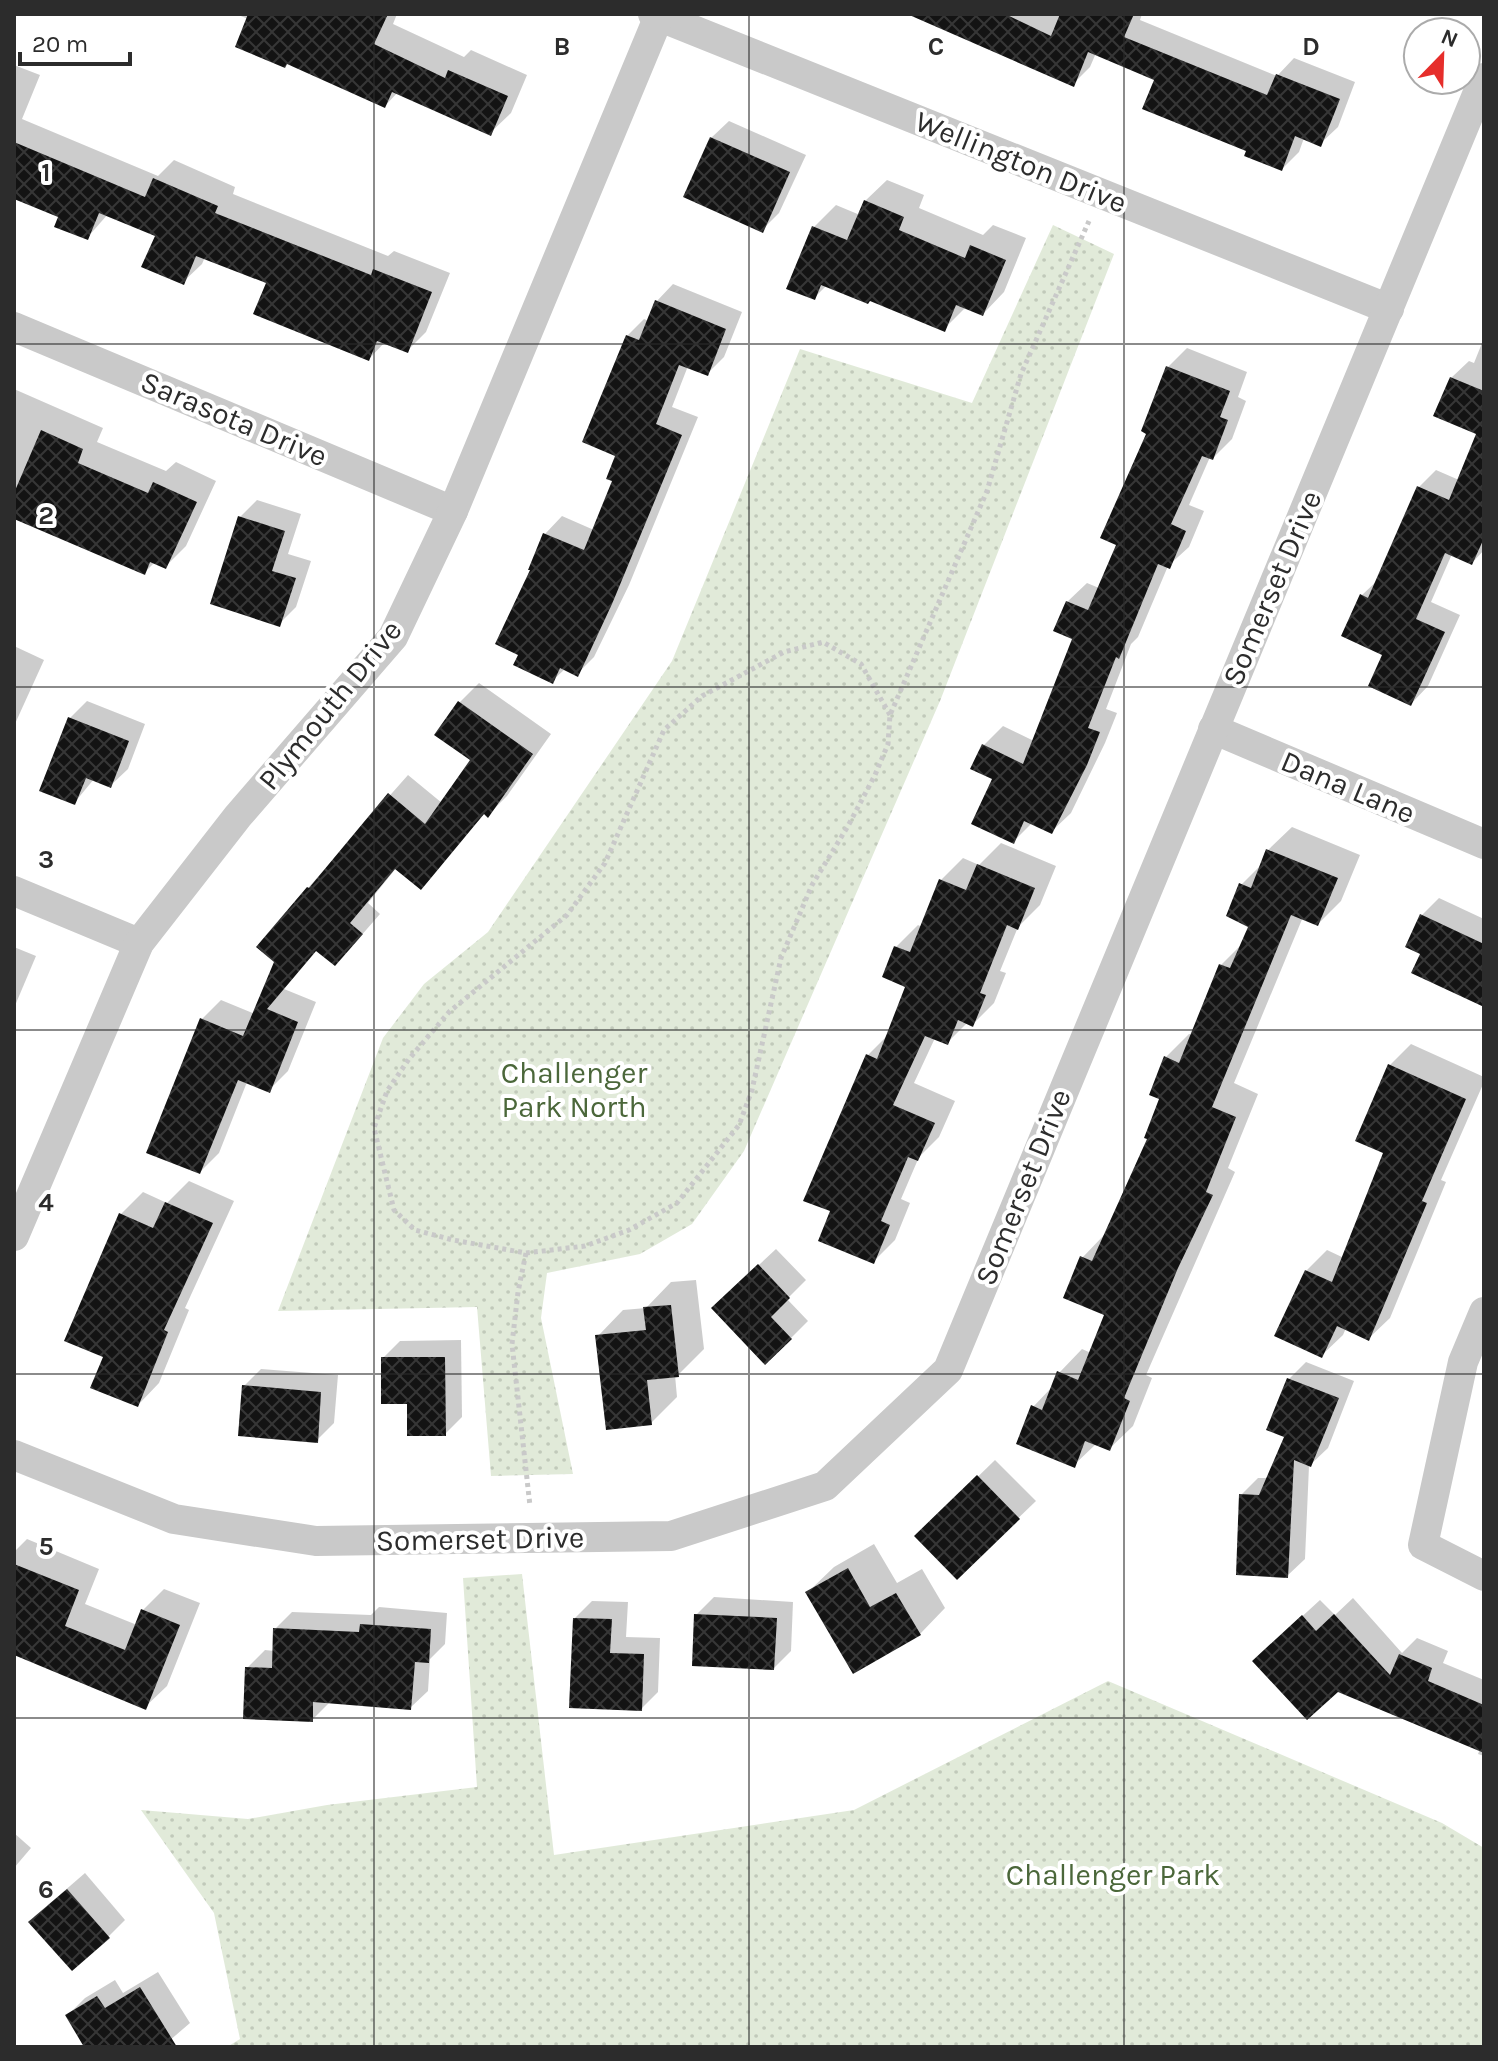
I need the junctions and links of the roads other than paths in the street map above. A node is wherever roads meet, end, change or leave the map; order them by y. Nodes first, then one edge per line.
1 (656, 15) edge
2 (1484, 78) edge
3 (1389, 309) junction
4 (14, 327) edge
5 (453, 511) junction
6 (1213, 729) junction
7 (1484, 844) edge
8 (14, 891) edge
9 (139, 943) junction
10 (14, 1236) edge
11 (1484, 1312) edge
12 (14, 1455) edge
13 (1484, 1576) edge

1 - 3 street, Wellington Drive
1 - 5 street, Plymouth Drive
2 - 3 street, Somerset Drive
3 - 6 street, Somerset Drive
4 - 5 street, Sarasota Drive
5 - 9 street, Plymouth Drive
6 - 7 street, Dana Lane
6 - 12 street, Somerset Drive
8 - 9 street
9 - 10 street, Plymouth Drive
11 - 13 street

